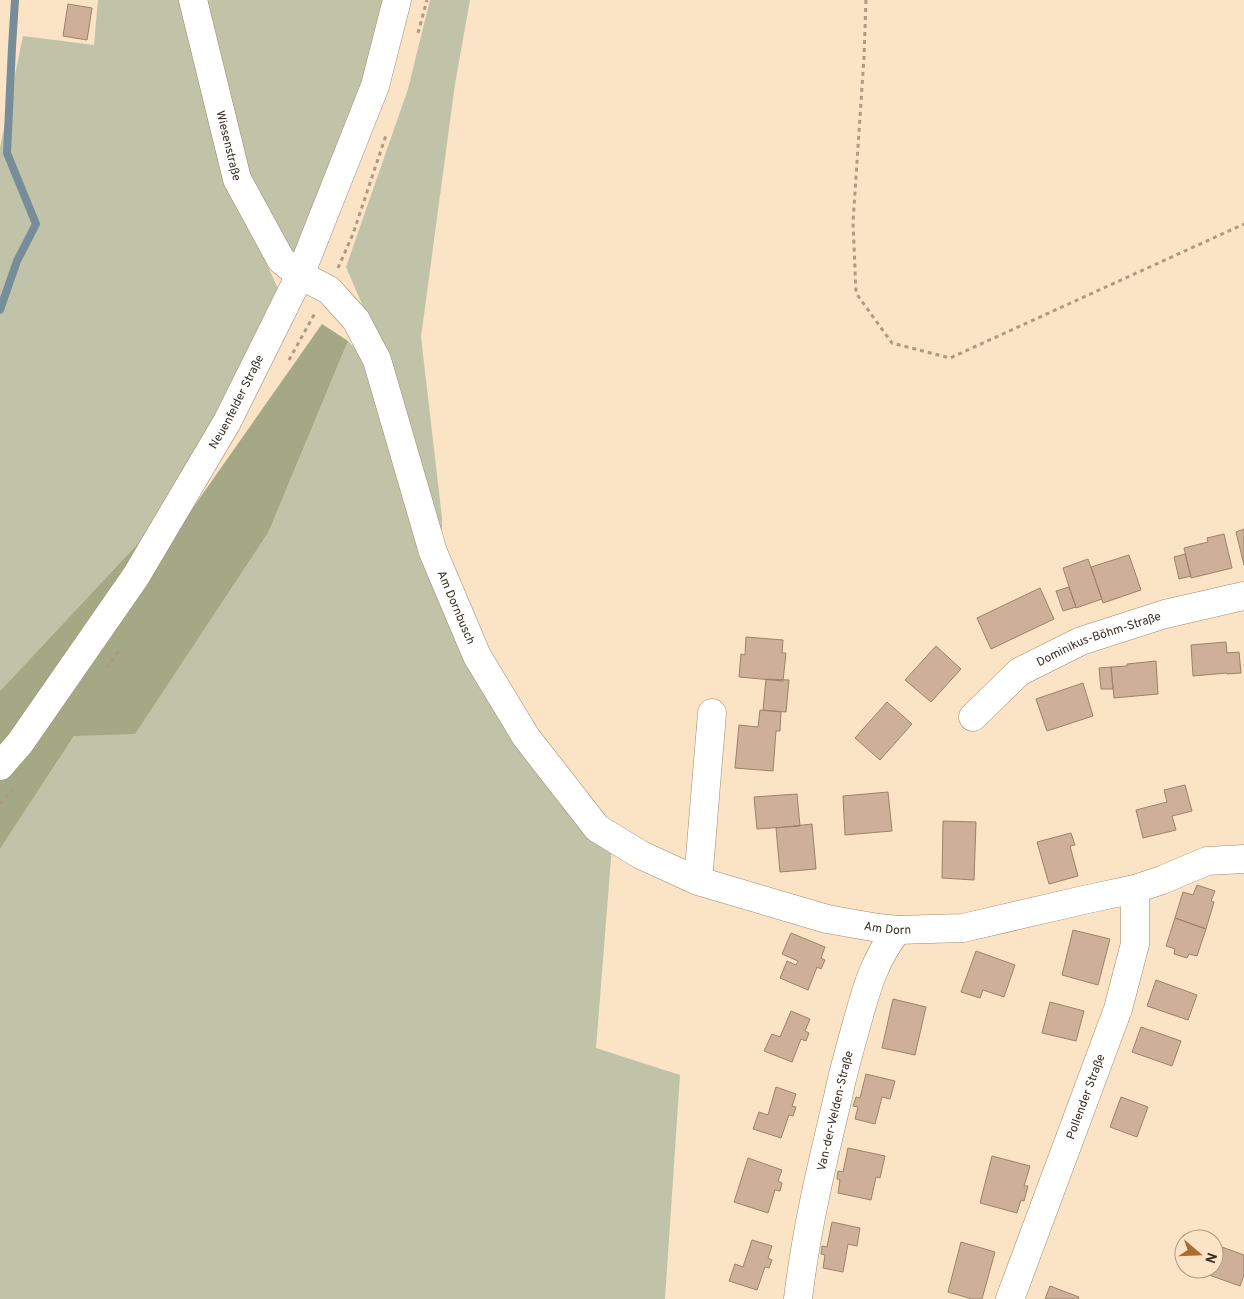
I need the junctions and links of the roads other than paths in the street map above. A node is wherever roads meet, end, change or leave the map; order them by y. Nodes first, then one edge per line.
1 (193, 0) edge
2 (397, 0) edge
3 (300, 275) junction
4 (1244, 596) edge
5 (712, 713) dead end
6 (973, 717) dead end
7 (0, 766) edge
8 (1244, 859) edge
9 (698, 881) junction
10 (1135, 889) junction
11 (898, 930) junction
12 (798, 1299) edge
13 (1010, 1299) edge

1 - 3 street, Wiesenstraße
2 - 3 street, Neuenfelder Straße
3 - 7 street, Neuenfelder Straße
3 - 9 street, Am Dornbusch
4 - 6 street, Dominikus-Böhm-Straße
5 - 9 street
8 - 10 street, Am Dorn
9 - 11 street, Am Dorn
10 - 11 street, Am Dorn
10 - 13 street, Pollender Straße
11 - 12 street, Van-der-Velden-Straße

